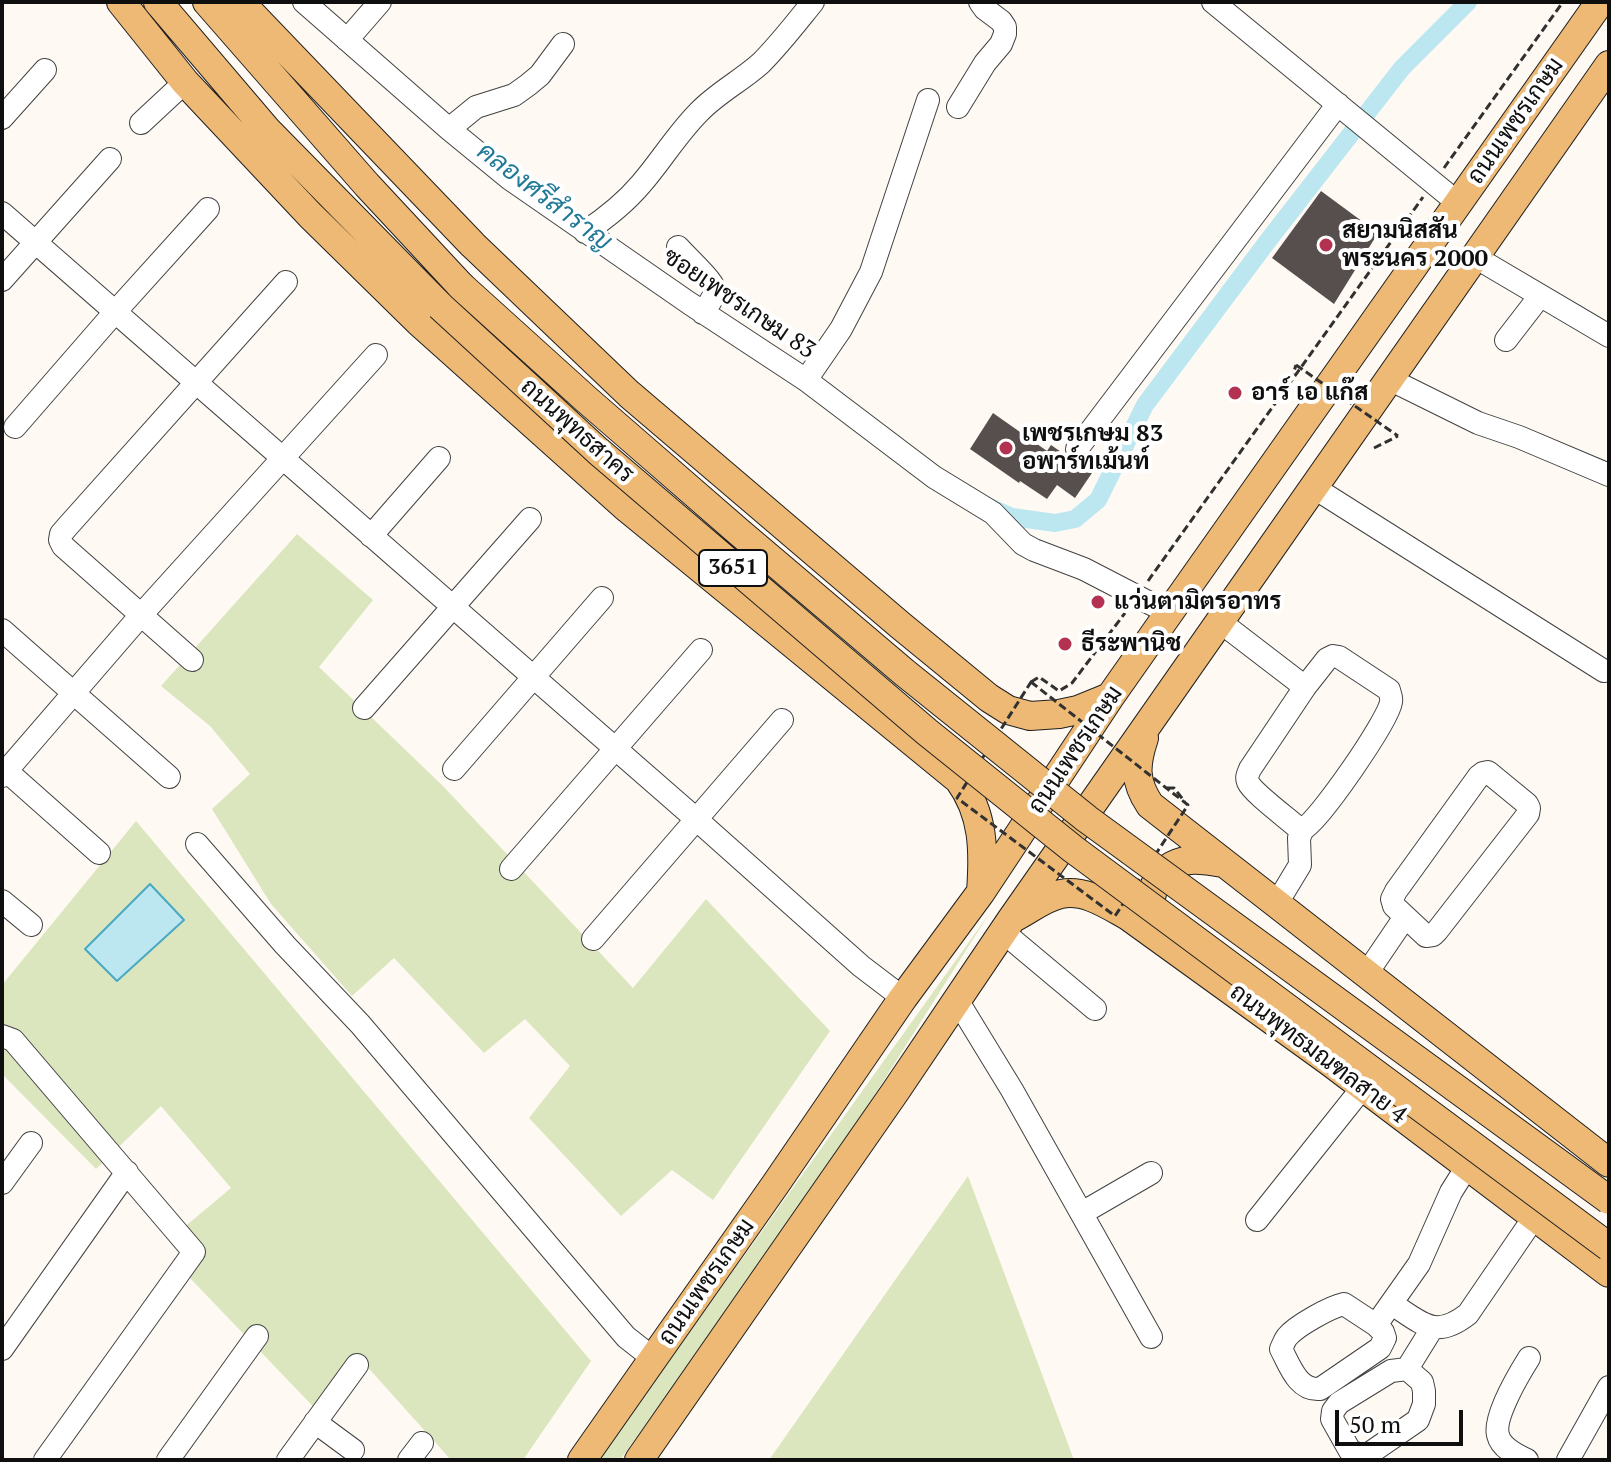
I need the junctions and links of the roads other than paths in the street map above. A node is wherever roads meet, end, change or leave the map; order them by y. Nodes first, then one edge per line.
1 (121, 2) edge
2 (158, 2) edge
3 (207, 2) edge
4 (240, 2) edge
5 (304, 2) edge
6 (380, 2) edge
7 (813, 2) edge
8 (980, 2) edge
9 (1213, 2) edge
10 (1600, 2) edge
11 (347, 40) junction
12 (563, 44) dead end
13 (1609, 65) edge
14 (45, 70) dead end
15 (185, 82) junction
16 (928, 100) dead end
17 (958, 107) dead end
18 (1345, 110) junction
19 (2, 118) edge
20 (141, 123) dead end
21 (449, 129) junction
22 (110, 159) dead end
23 (1458, 203) junction
24 (208, 209) dead end
25 (2, 213) edge
26 (585, 232) junction
27 (35, 243) junction
28 (678, 247) dead end
29 (1475, 257) junction
30 (2, 280) edge
31 (286, 282) dead end
32 (1540, 296) junction
33 (115, 312) junction
34 (703, 313) junction
35 (1609, 336) edge
36 (1506, 340) dead end
37 (376, 355) dead end
38 (1389, 379) junction
39 (806, 380) junction
40 (196, 383) junction
41 (15, 427) dead end
42 (1077, 449) dead end
43 (439, 458) dead end
44 (282, 459) junction
45 (1609, 475) edge
46 (1313, 487) junction
47 (530, 519) dead end
48 (371, 536) junction
49 (602, 598) dead end
50 (452, 608) junction
51 (1169, 613) junction
52 (141, 615) junction
53 (1219, 621) junction
54 (900, 625) junction
55 (2, 630) edge
56 (701, 650) dead end
57 (192, 660) dead end
58 (1604, 671) dead end
59 (534, 678) junction
60 (844, 686) junction
61 (1305, 687) junction
62 (75, 693) junction
63 (1110, 697) junction
64 (364, 708) dead end
65 (782, 720) dead end
66 (1149, 722) junction
67 (614, 748) junction
68 (454, 769) dead end
69 (3, 771) edge
70 (169, 777) dead end
71 (696, 819) junction
72 (1036, 819) joint
73 (1303, 829) junction
74 (197, 844) dead end
75 (99, 853) dead end
76 (1223, 863) junction
77 (511, 869) dead end
78 (981, 892) junction
79 (2, 901) edge
80 (1277, 903) junction
81 (1405, 917) junction
82 (31, 925) dead end
83 (1007, 926) junction
84 (593, 939) dead end
85 (1162, 939) junction
86 (1367, 973) junction
87 (903, 998) junction
88 (957, 1000) junction
89 (1095, 1009) dead end
90 (2, 1036) edge
91 (1363, 1087) junction
92 (31, 1143) dead end
93 (1609, 1163) edge
94 (1468, 1165) junction
95 (127, 1172) junction
96 (1151, 1173) dead end
97 (2, 1183) edge
98 (1609, 1200) edge
99 (1082, 1213) junction
100 (1535, 1216) junction
101 (1257, 1220) dead end
102 (1609, 1247) edge
103 (1609, 1273) edge
104 (1392, 1304) junction
105 (1376, 1325) junction
106 (1433, 1327) junction
107 (257, 1336) dead end
108 (1151, 1337) dead end
109 (2, 1349) edge
110 (1529, 1358) dead end
111 (654, 1359) junction
112 (357, 1365) dead end
113 (1407, 1369) dead end
114 (1609, 1387) edge
115 (315, 1422) junction
116 (353, 1450) dead end
117 (45, 1460) edge
118 (168, 1460) edge
119 (288, 1460) edge
120 (582, 1460) edge
121 (639, 1460) edge
122 (1527, 1460) edge
123 (1568, 1460) edge

1 - 15 main road
2 - 72 main road, ถนนพุทธสาคร / 3651, bridge
3 - 98 main road, ถนนพุทธสาคร / 3651, bridge
4 - 54 main road
5 - 11 street, ซอยเพชรเกษม 83
6 - 11 street
7 - 26 street
8 - 17 street
9 - 18 street
10 - 23 main road, ถนนเพชรเกษม
11 - 21 street, ซอยเพชรเกษม 83
12 - 21 street
13 - 29 main road, ถนนเพชรเกษม
14 - 19 street
15 - 20 street
15 - 60 main road
16 - 39 street
18 - 23 street
18 - 42 street
21 - 26 street, ซอยเพชรเกษม 83
22 - 27 street
23 - 51 main road, ถนนเพชรเกษม
24 - 33 street
25 - 27 street
26 - 34 street, ซอยเพชรเกษม 83
27 - 30 street
27 - 33 street
28 - 34 street
29 - 32 street
29 - 38 main road, ถนนเพชรเกษม
31 - 40 street
32 - 35 street
32 - 36 street
33 - 40 street
33 - 41 street
34 - 39 street, ซอยเพชรเกษม 83
37 - 44 street
38 - 45 street
38 - 46 main road, ถนนเพชรเกษม
39 - 51 street, ซอยเพชรเกษม 83
40 - 44 street
40 - 52 street
43 - 48 street
44 - 48 street
44 - 52 street
46 - 53 main road, ถนนเพชรเกษม
46 - 58 street
47 - 50 street
48 - 50 street
49 - 59 street
50 - 59 street
50 - 64 street
51 - 63 main road, ถนนเพชรเกษม
52 - 57 street
52 - 62 street
53 - 61 street
53 - 66 main road, ถนนเพชรเกษม
54 - 60 main road
54 - 63 main road
55 - 62 street
56 - 67 street
59 - 67 street
59 - 68 street
60 - 78 main road
61 - 73 street
61 - 73 street
62 - 69 street
62 - 70 street
63 - 78 main road, ถนนเพชรเกษม
65 - 71 street
66 - 76 main road
66 - 83 main road, ถนนเพชรเกษม
67 - 71 street
67 - 77 street
69 - 75 street
71 - 84 street
71 - 87 street
72 - 102 main road, ถนนพุทธมณฑลสาย 4, bridge
73 - 80 street
74 - 111 street
76 - 80 main road
76 - 85 main road
78 - 87 main road, ถนนเพชรเกษม
79 - 82 street
80 - 86 main road
81 - 81 street
81 - 86 street
83 - 85 main road, ถนนพุทธมณฑลสาย 4
83 - 88 main road, ถนนเพชรเกษม
83 - 89 street
85 - 91 main road, ถนนพุทธมณฑลสาย 4
86 - 93 main road
87 - 111 main road, ถนนเพชรเกษม
88 - 99 street
88 - 121 main road, ถนนเพชรเกษม
90 - 95 street
91 - 94 main road, ถนนพุทธมณฑลสาย 4
91 - 101 street
92 - 97 street
94 - 100 main road, ถนนพุทธมณฑลสาย 4
94 - 104 street
95 - 109 street
95 - 117 street
96 - 99 street
99 - 108 street
100 - 103 main road, ถนนพุทธมณฑลสาย 4
100 - 106 street
104 - 105 street
104 - 106 street
105 - 105 street
106 - 113 street
107 - 118 street
110 - 122 street
111 - 120 main road, ถนนเพชรเกษม
112 - 115 street
114 - 123 street
115 - 116 street
115 - 119 street

